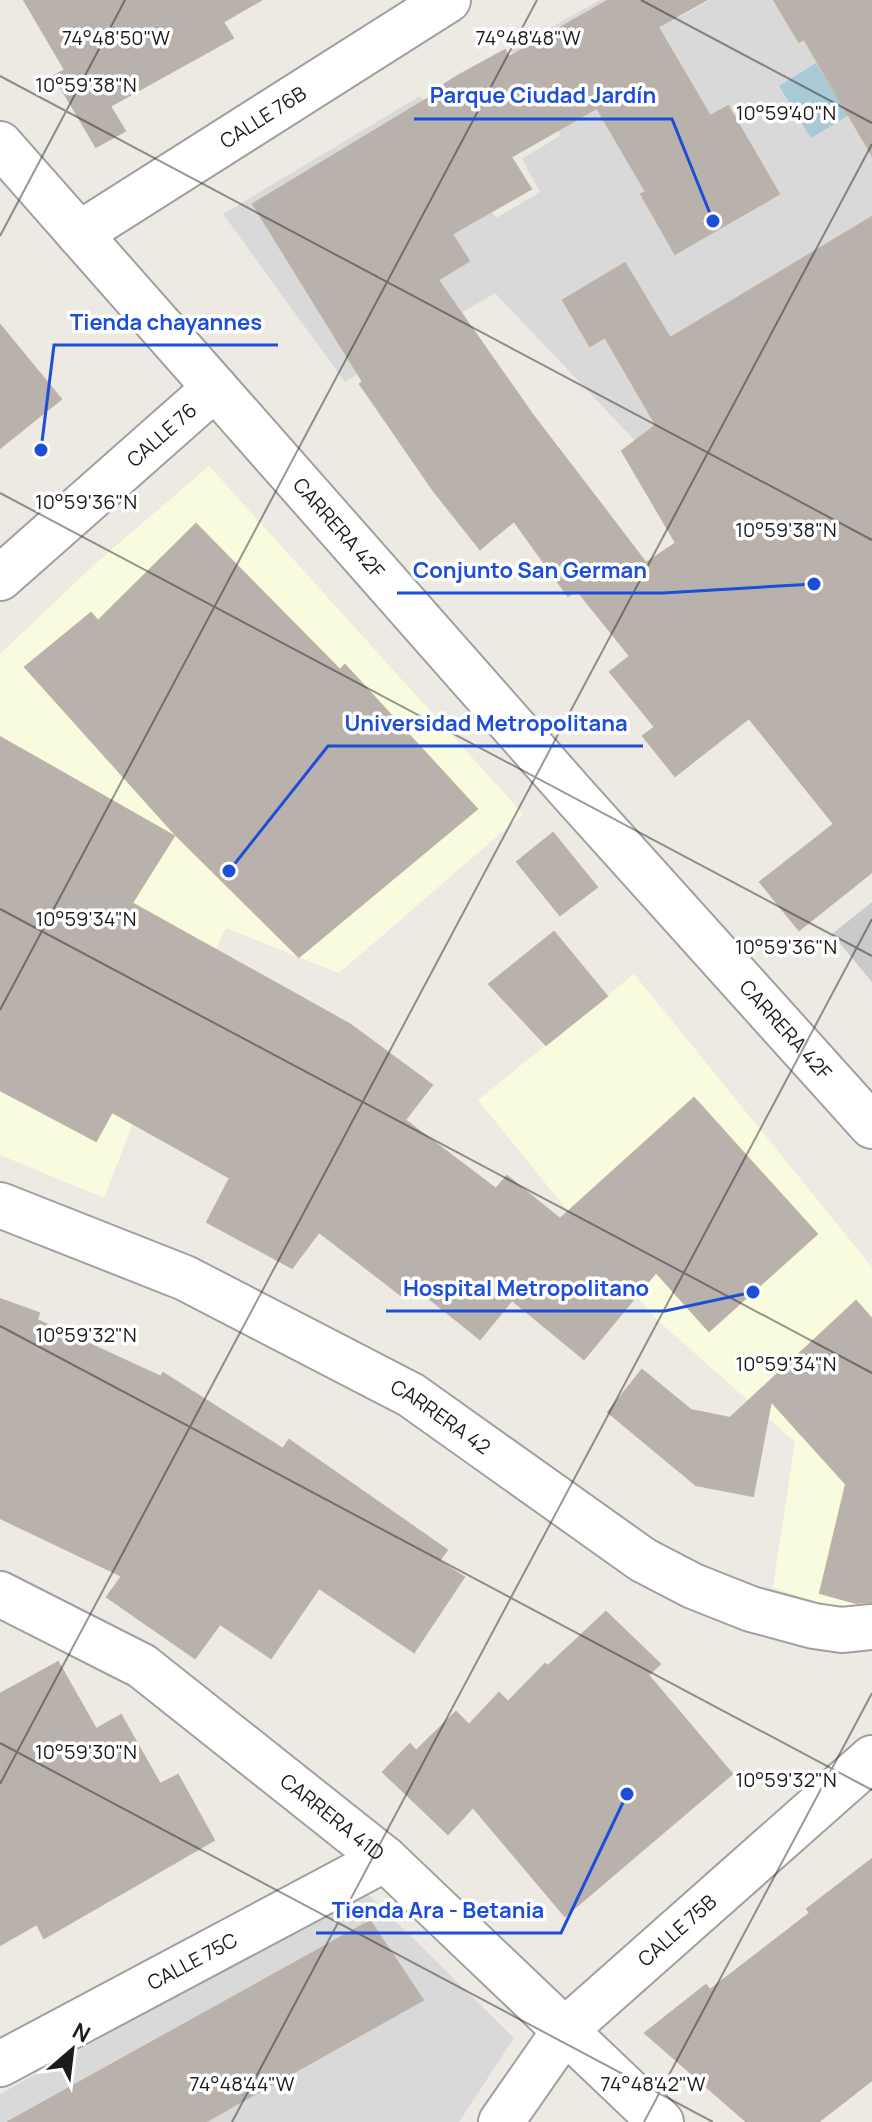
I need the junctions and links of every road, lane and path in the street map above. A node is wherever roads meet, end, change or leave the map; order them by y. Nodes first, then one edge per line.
1 (448, 0) edge
2 (0, 144) edge
3 (79, 234) junction
4 (215, 388) junction
5 (0, 578) edge
6 (872, 1126) edge
7 (0, 1205) edge
8 (0, 1594) edge
9 (872, 1627) edge
10 (872, 1758) edge
11 (385, 1859) junction
12 (565, 2030) junction
13 (0, 2064) edge
14 (501, 2122) edge
15 (661, 2122) edge

1 - 3 street, CALLE 76B
2 - 3 street, CARRERA 42F
3 - 4 street, CARRERA 42F
4 - 5 street, CALLE 76
4 - 6 street, CARRERA 42F
7 - 9 street, CARRERA 42
8 - 11 street, CARRERA 41D
10 - 12 street, CALLE 75B
11 - 12 street, CARRERA 41D
11 - 13 street, CALLE 75C
12 - 14 street, CALLE 75B
12 - 15 street, CARRERA 41D

